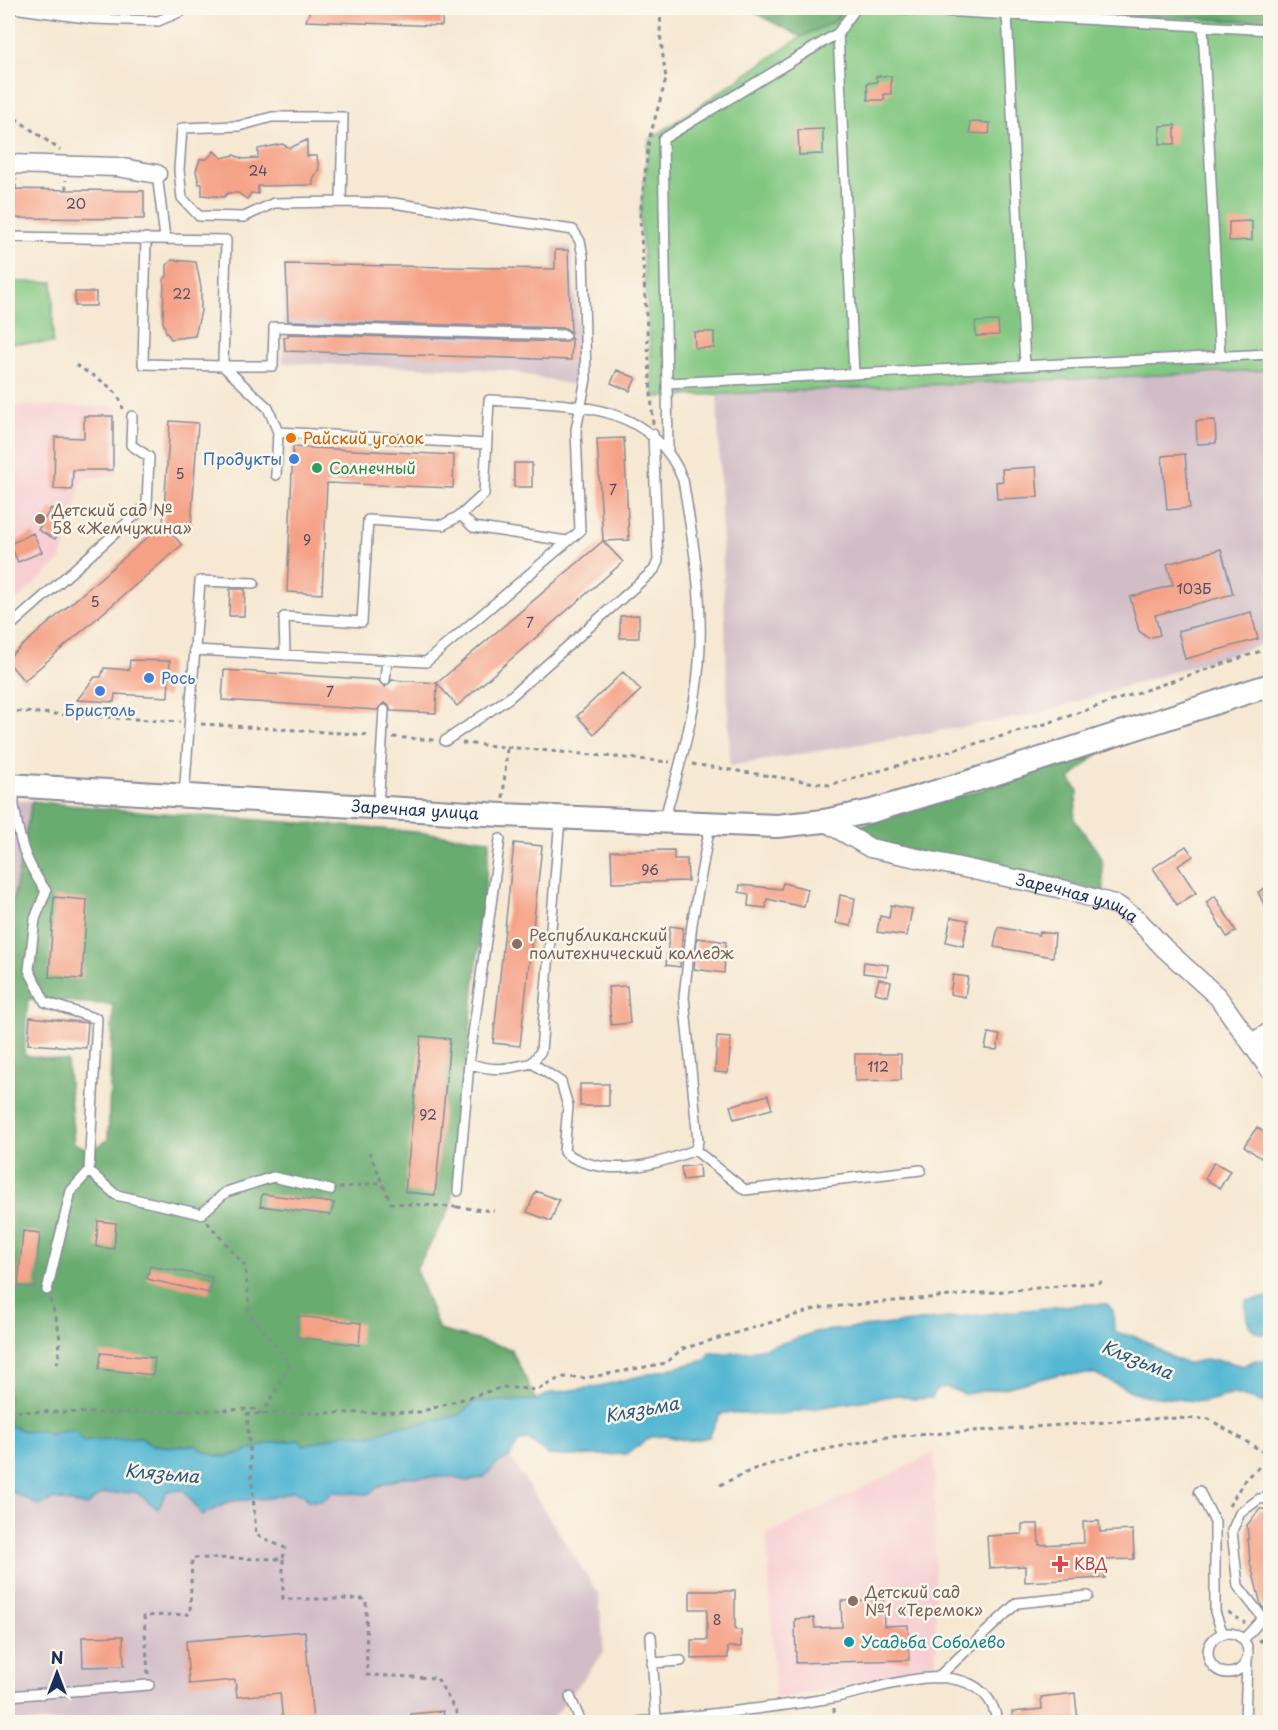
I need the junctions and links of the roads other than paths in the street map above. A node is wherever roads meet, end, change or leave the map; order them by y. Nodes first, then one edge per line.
1 (13, 8) edge
2 (183, 8) edge
3 (856, 8) edge
4 (892, 8) edge
5 (1007, 14) junction
6 (1203, 26) junction
7 (1270, 30) edge
8 (838, 33) junction
9 (8, 165) edge
10 (157, 174) joint
11 (341, 202) junction
12 (8, 237) edge
13 (146, 238) junction
14 (165, 238) junction
15 (565, 335) dead end
16 (1270, 354) edge
17 (1220, 357) junction
18 (223, 366) junction
19 (1025, 366) junction
20 (854, 374) junction
21 (667, 383) junction
22 (580, 407) junction
23 (132, 416) road end
24 (278, 432) junction
25 (653, 435) junction
26 (486, 444) junction
27 (668, 449) junction
28 (276, 475) dead end
29 (461, 515) junction
30 (567, 541) junction
31 (254, 583) dead end
32 (8, 628) edge
33 (194, 650) junction
34 (285, 655) junction
35 (387, 660) junction
36 (386, 680) dead end
37 (1270, 685) edge
38 (384, 710) dead end
39 (445, 741) dead end
40 (12, 792) edge
41 (184, 796) junction
42 (378, 808) junction
43 (560, 818) junction
44 (824, 820) junction
45 (664, 822) junction
46 (711, 825) junction
47 (8, 833) edge
48 (500, 839) dead end
49 (1270, 1032) edge
50 (1252, 1043) junction
51 (469, 1064) junction
52 (532, 1064) junction
53 (1270, 1070) edge
54 (695, 1150) junction
55 (921, 1170) dead end
56 (89, 1171) junction
57 (330, 1190) road end
58 (458, 1191) road end
59 (47, 1290) road end
60 (1199, 1491) dead end
61 (1270, 1498) edge
62 (1089, 1596) dead end
63 (1263, 1618) junction
64 (1270, 1627) edge
65 (1222, 1634) junction
66 (651, 1636) dead end
67 (1243, 1640) junction
68 (1248, 1655) junction
69 (681, 1661) dead end
70 (652, 1663) junction
71 (937, 1678) junction
72 (149, 1685) road end
73 (8, 1696) edge
74 (570, 1697) dead end
75 (656, 1720) junction
76 (581, 1722) edge
77 (637, 1722) edge
78 (997, 1722) edge
79 (1245, 1722) edge

1 - 2 lane
3 - 8 lane
4 - 5 lane
5 - 6 lane
5 - 19 lane
6 - 7 lane
6 - 17 lane
8 - 20 lane
8 - 21 lane
9 - 10 street
10 - 14 lane
11 - 11 lane
11 - 22 lane
12 - 13 lane
13 - 14 lane
13 - 18 lane
14 - 18 lane
15 - 18 lane
16 - 17 lane
17 - 19 lane
18 - 24 lane
19 - 20 lane
20 - 21 lane
21 - 27 lane
22 - 25 lane
22 - 26 lane
22 - 30 lane
23 - 32 lane
24 - 26 lane
24 - 28 lane
25 - 27 lane
25 - 39 lane
26 - 29 lane
27 - 45 lane
29 - 30 lane
29 - 34 lane
30 - 35 lane
31 - 33 lane
33 - 34 lane
33 - 41 lane
34 - 35 lane
35 - 36 lane
37 - 44 street, Заречная улица
38 - 42 lane
40 - 41 street, Заречная улица
40 - 47 lane
40 - 56 lane
41 - 42 street, Заречная улица
42 - 43 street, Заречная улица
43 - 45 street, Заречная улица
43 - 52 lane
44 - 46 street, Заречная улица
44 - 50 street, Заречная улица
45 - 46 street, Заречная улица
46 - 54 lane
48 - 51 lane
49 - 50 street
50 - 53 street, Заречная улица
51 - 52 lane
51 - 58 lane
52 - 54 lane
54 - 55 lane
56 - 57 lane
56 - 59 lane
60 - 65 lane
61 - 63 lane
62 - 71 lane
63 - 64 lane
63 - 67 lane
65 - 67 lane
65 - 68 lane
66 - 70 lane
67 - 68 lane
68 - 79 lane
69 - 70 lane
70 - 75 lane
71 - 75 lane
71 - 78 lane
72 - 73 lane
74 - 76 lane
75 - 77 lane

